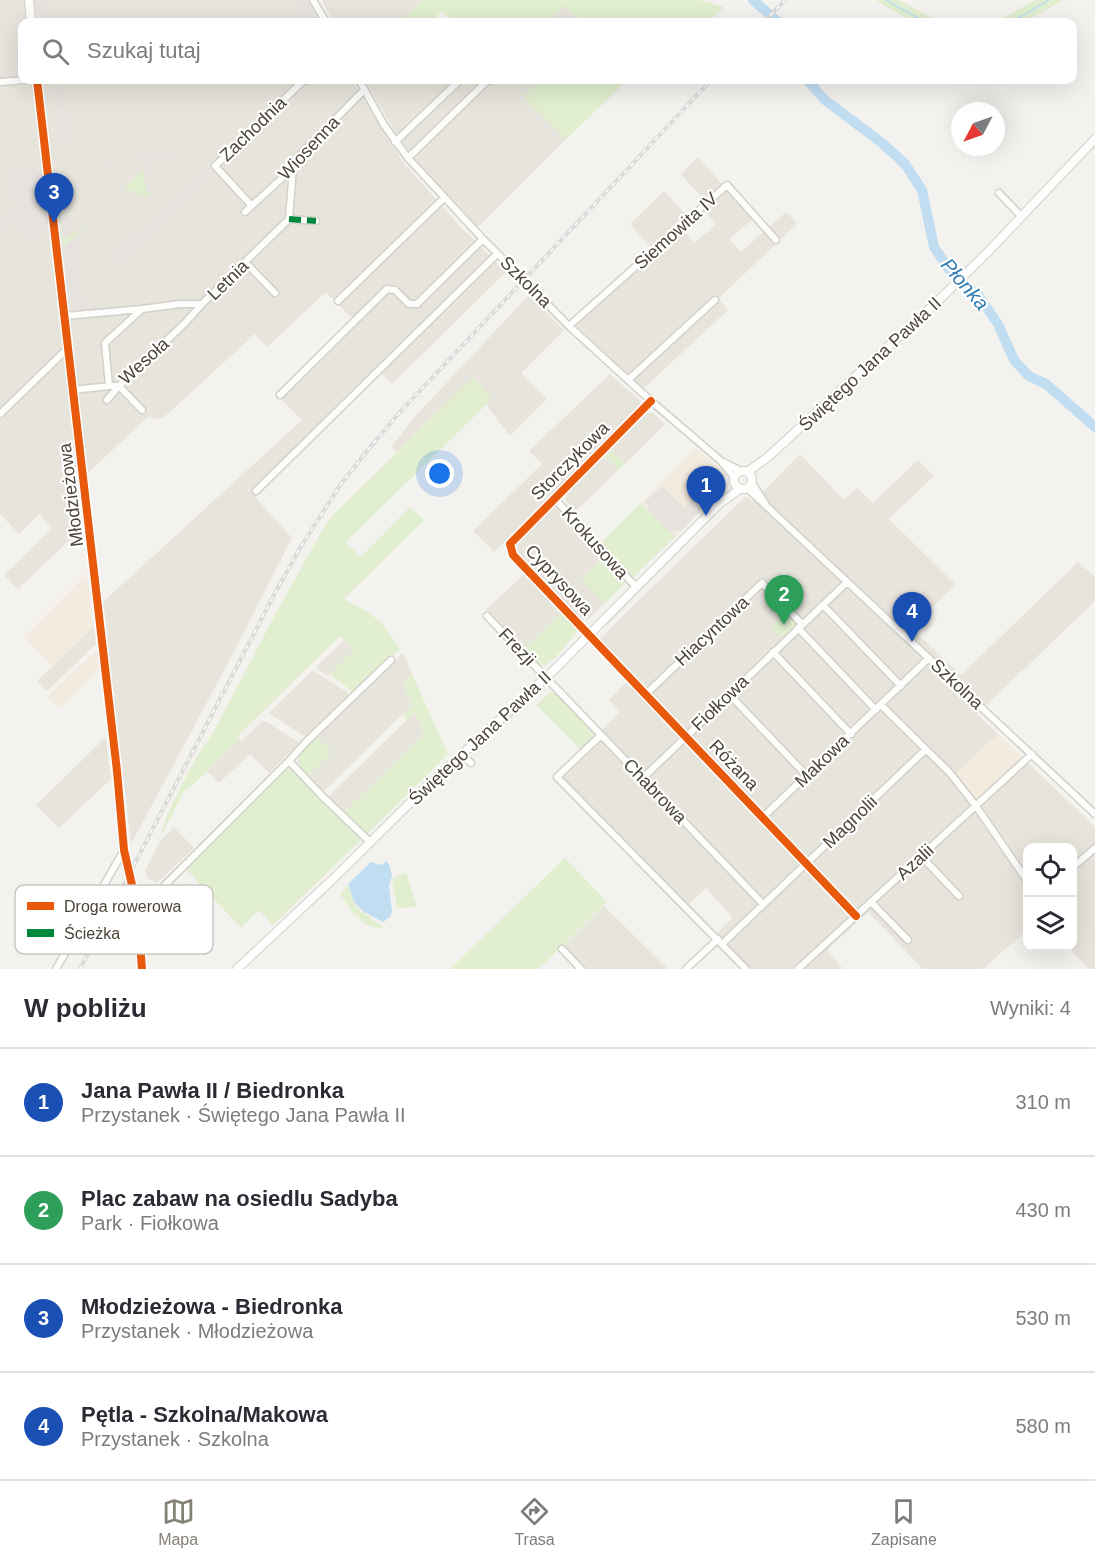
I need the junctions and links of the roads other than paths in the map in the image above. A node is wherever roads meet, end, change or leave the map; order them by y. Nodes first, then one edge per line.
1 (314, 0) edge
2 (28, 3) edge
3 (30, 18) edge
4 (324, 18) edge
5 (18, 81) edge
6 (0, 82) edge
7 (38, 84) edge
8 (300, 84) edge
9 (361, 84) edge
10 (456, 84) edge
11 (484, 84) edge
12 (364, 90) junction
13 (1095, 139) edge
14 (395, 142) junction
15 (408, 158) junction
16 (293, 168) junction
17 (999, 193) dead end
18 (444, 198) junction
19 (251, 205) junction
20 (245, 212) dead end
21 (1021, 216) junction
22 (289, 219) junction
23 (316, 221) dead end
24 (483, 239) junction
25 (776, 240) dead end
26 (497, 254) junction
27 (246, 262) junction
28 (275, 293) dead end
29 (715, 300) dead end
30 (338, 301) dead end
31 (202, 304) junction
32 (142, 309) junction
33 (65, 316) junction
34 (569, 326) junction
35 (68, 348) junction
36 (628, 380) junction
37 (109, 386) junction
38 (119, 386) junction
39 (74, 390) junction
40 (280, 395) dead end
41 (107, 400) dead end
42 (651, 401) junction
43 (142, 410) dead end
44 (0, 414) edge
45 (743, 480) junction
46 (256, 491) dead end
47 (554, 498) junction
48 (510, 544) joint
49 (847, 582) junction
50 (636, 587) junction
51 (824, 605) junction
52 (487, 616) dead end
53 (800, 626) junction
54 (589, 635) junction
55 (773, 652) junction
56 (929, 658) junction
57 (391, 660) dead end
58 (546, 678) junction
59 (901, 686) junction
60 (646, 694) junction
61 (729, 694) junction
62 (878, 707) junction
63 (851, 734) junction
64 (601, 735) junction
65 (686, 736) junction
66 (925, 750) junction
67 (462, 754) junction
68 (1032, 754) junction
69 (289, 761) junction
70 (471, 764) dead end
71 (807, 776) junction
72 (643, 778) junction
73 (976, 806) junction
74 (1095, 814) edge
75 (763, 818) junction
76 (370, 842) junction
77 (1095, 848) edge
78 (124, 850) junction
79 (921, 856) junction
80 (807, 863) junction
81 (1077, 864) edge
82 (1023, 875) edge
83 (104, 885) edge
84 (132, 885) edge
85 (165, 885) edge
86 (959, 896) dead end
87 (872, 902) junction
88 (763, 904) junction
89 (856, 915) junction
90 (908, 940) dead end
91 (720, 941) junction
92 (562, 949) dead end
93 (65, 954) edge
94 (141, 954) edge
95 (56, 969) edge
96 (142, 969) edge
97 (237, 969) edge
98 (581, 969) edge
99 (687, 969) edge
100 (746, 969) edge
101 (798, 969) edge

1 - 4 street
2 - 3 street
5 - 6 street
7 - 33 street, Młodzieżowa
8 - 19 street, Zachodnia
9 - 12 street, Szkolna
10 - 14 street
11 - 15 street
12 - 14 street, Szkolna
12 - 16 street, Wiosenna
13 - 21 street, Świętego Jana Pawła II
14 - 15 street, Szkolna
15 - 18 street, Szkolna
16 - 19 street, Wiosenna
16 - 22 street
17 - 21 street
18 - 24 street, Szkolna
18 - 30 street
19 - 20 street, Wiosenna
21 - 45 street, Świętego Jana Pawła II
22 - 23 street
22 - 27 street, Letnia
24 - 26 street, Szkolna
24 - 40 street
25 - 34 street, Siemowita IV
26 - 34 street, Szkolna
26 - 46 street
27 - 28 street
27 - 31 street, Letnia
29 - 36 street
31 - 32 street, Letnia
31 - 38 street, Wesoła
32 - 33 street, Letnia
32 - 37 street
33 - 35 street, Młodzieżowa
34 - 36 street, Szkolna
35 - 39 street, Młodzieżowa
35 - 44 street
36 - 42 street, Szkolna
37 - 38 street, Wesoła
37 - 39 street, Wesoła
38 - 41 street
38 - 43 street
39 - 78 street, Młodzieżowa
42 - 45 street, Szkolna
42 - 47 street, Storczykowa
45 - 49 street, Szkolna
45 - 50 street, Świętego Jana Pawła II
47 - 48 street, Storczykowa
47 - 50 street, Krokusowa
48 - 54 street, Cyprysowa
49 - 51 street, Fiołkowa
49 - 56 street, Szkolna
50 - 54 street, Świętego Jana Pawła II
51 - 53 street, Fiołkowa
51 - 59 street
52 - 58 street, Frezji
53 - 55 street, Fiołkowa
53 - 60 street, Hiacyntowa
53 - 62 street
54 - 58 street, Świętego Jana Pawła II
54 - 60 street, Różana
55 - 61 street, Fiołkowa
55 - 63 street
56 - 59 street, Makowa
56 - 68 street, Szkolna
57 - 69 street
58 - 64 street, Chabrowa
58 - 67 street, Świętego Jana Pawła II
59 - 62 street, Makowa
60 - 65 street, Różana
61 - 65 street, Fiołkowa
61 - 71 street
62 - 63 street, Makowa
62 - 66 street
63 - 71 street, Makowa
64 - 72 street, Chabrowa
64 - 91 street
65 - 72 street, Fiołkowa
65 - 75 street, Różana
66 - 73 street
66 - 80 street, Magnolii
67 - 70 street
67 - 76 street, Świętego Jana Pawła II
68 - 73 street, Azalii
68 - 74 street, Szkolna
69 - 76 street
69 - 85 street
71 - 75 street, Makowa
72 - 88 street, Chabrowa
73 - 79 street, Azalii
73 - 82 street
75 - 80 street, Różana
76 - 97 street, Świętego Jana Pawła II
77 - 81 street
78 - 83 street
78 - 84 street, Młodzieżowa
79 - 86 street
79 - 87 street, Azalii
80 - 88 street, Magnolii
80 - 89 street, Różana
87 - 89 street, Azalii
87 - 90 street
88 - 91 street, Magnolii
89 - 101 street, Azalii
91 - 99 street, Magnolii
91 - 100 street
92 - 98 street
93 - 95 street
94 - 96 street, Młodzieżowa

